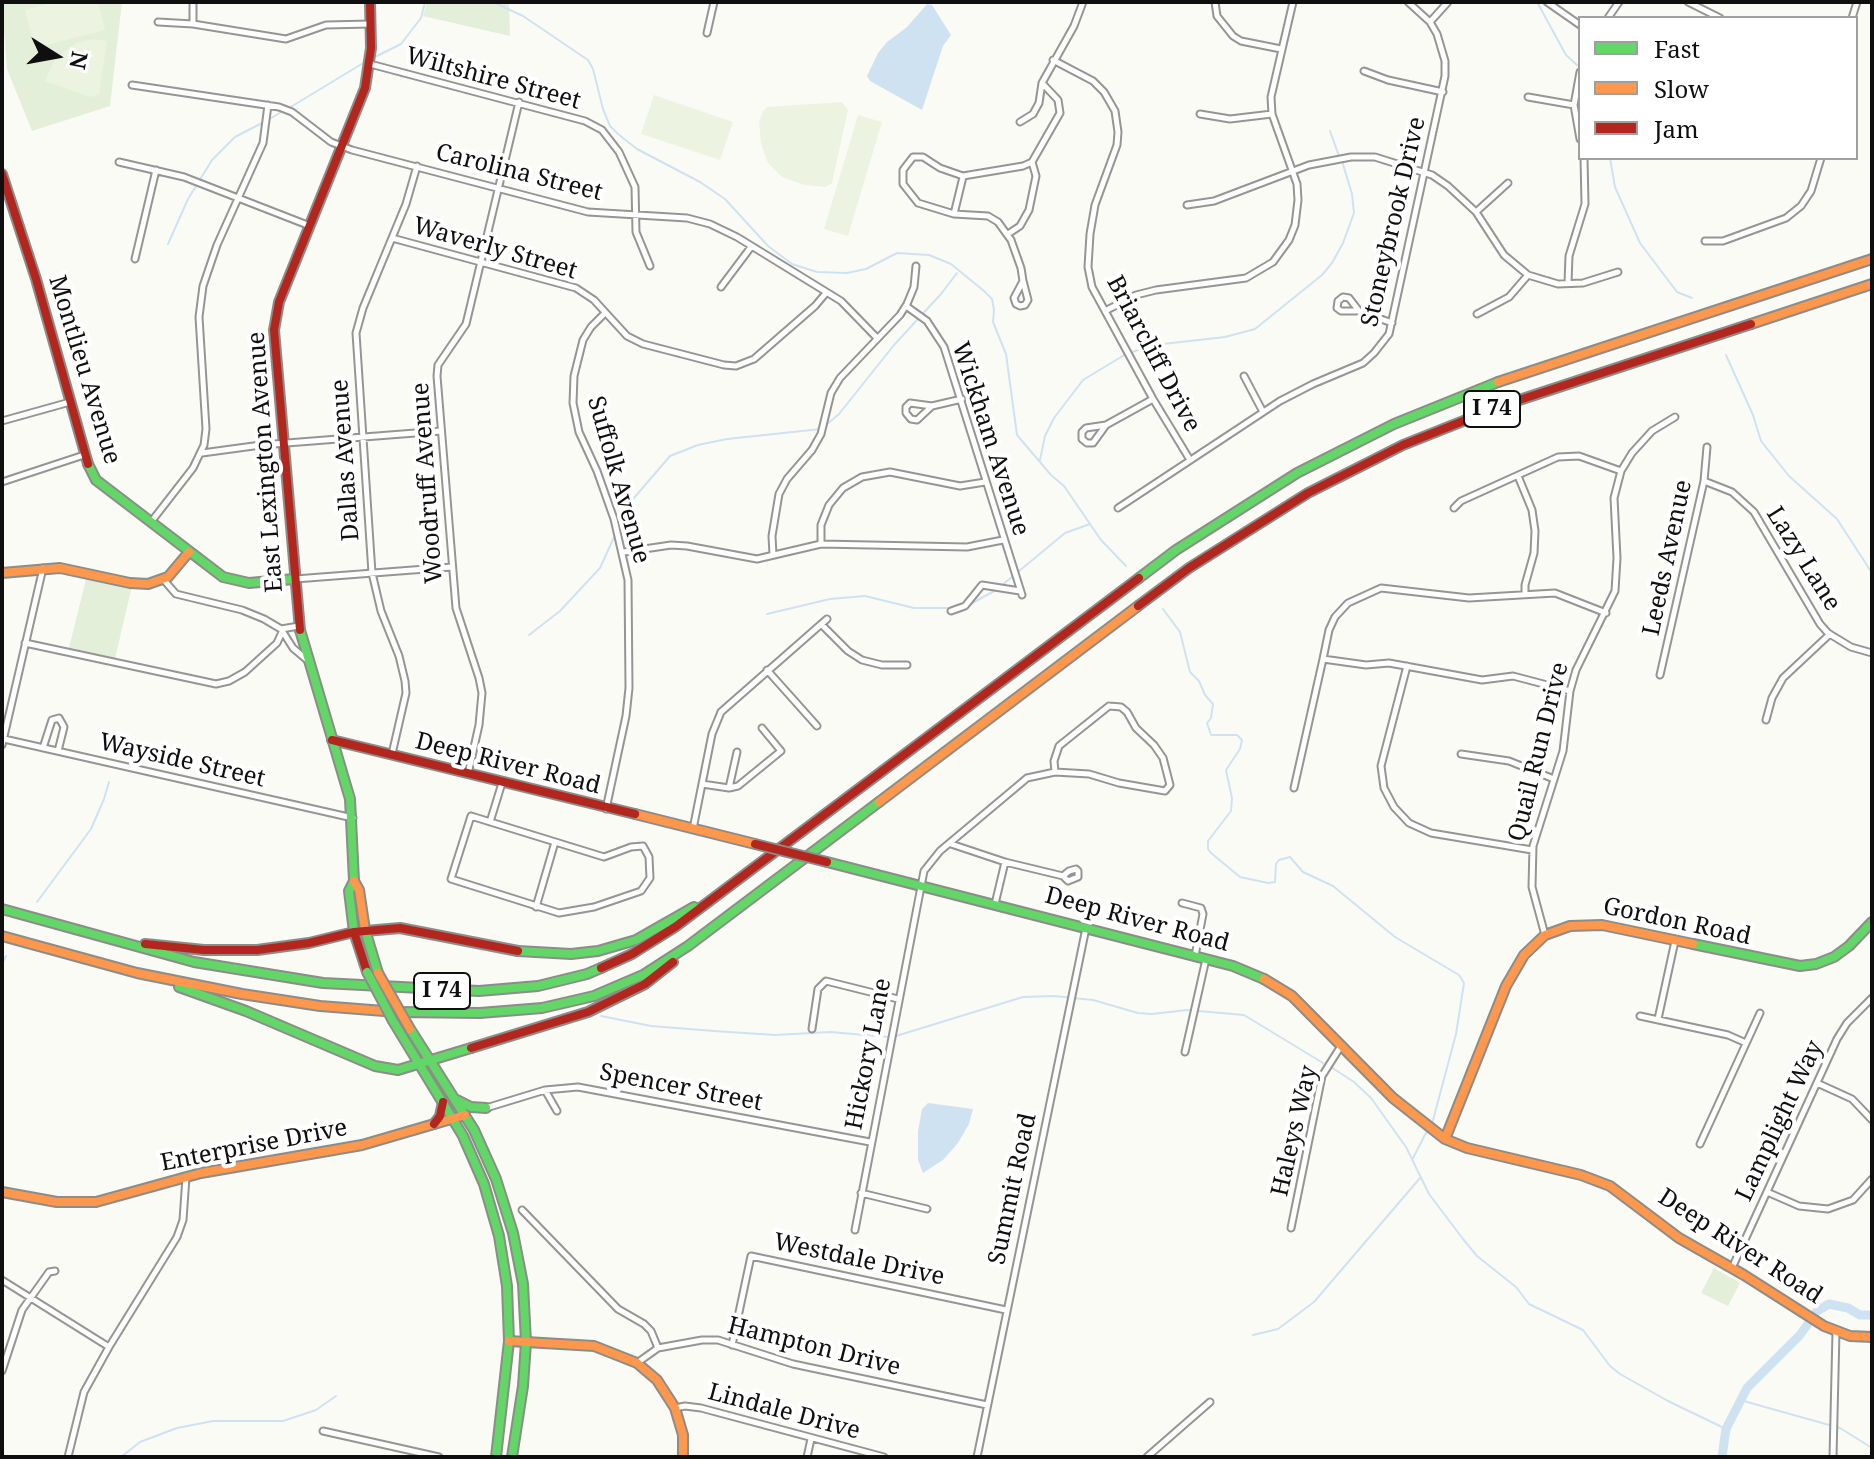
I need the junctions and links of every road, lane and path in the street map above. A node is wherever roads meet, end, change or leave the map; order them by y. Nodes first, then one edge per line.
1 (193, 2) edge
2 (370, 2) edge
3 (714, 2) edge
4 (1083, 2) edge
5 (1215, 2) edge
6 (1293, 2) edge
7 (1408, 2) edge
8 (1448, 2) edge
9 (1547, 2) edge
10 (1688, 2) edge
11 (1716, 16) edge
12 (158, 22) dead end
13 (1430, 22) junction
14 (193, 24) junction
15 (371, 24) junction
16 (1578, 24) edge
17 (707, 33) dead end
18 (1281, 49) junction
19 (1053, 60) junction
20 (370, 64) junction
21 (1364, 71) dead end
22 (1042, 83) junction
23 (1578, 83) edge
24 (132, 85) dead end
25 (1443, 92) junction
26 (1528, 97) dead end
27 (519, 102) junction
28 (268, 105) junction
29 (1574, 105) junction
30 (1200, 114) dead end
31 (1272, 114) junction
32 (1020, 122) dead end
33 (1578, 128) edge
34 (343, 147) junction
35 (1584, 160) edge
36 (1820, 160) edge
37 (119, 162) dead end
38 (1032, 162) junction
39 (417, 166) junction
40 (156, 170) junction
41 (1292, 171) junction
42 (1425, 172) junction
43 (2, 174) edge
44 (963, 176) junction
45 (1508, 183) dead end
46 (499, 188) junction
47 (238, 198) junction
48 (1187, 205) dead end
49 (1476, 212) junction
50 (954, 214) junction
51 (635, 216) junction
52 (310, 226) junction
53 (1008, 234) junction
54 (392, 238) junction
55 (1705, 241) dead end
56 (751, 247) junction
57 (135, 259) dead end
58 (1872, 259) edge
59 (480, 263) junction
60 (650, 266) dead end
61 (916, 266) dead end
62 (1618, 272) dead end
63 (1528, 275) junction
64 (1023, 281) dead end
65 (1568, 283) junction
66 (1872, 284) edge
67 (721, 287) dead end
68 (1872, 291) edge
69 (826, 293) junction
70 (906, 306) junction
71 (1105, 311) junction
72 (1359, 311) dead end
73 (605, 313) junction
74 (1784, 313) junction
75 (1477, 314) dead end
76 (1392, 323) junction
77 (877, 338) junction
78 (1244, 376) dead end
79 (962, 399) junction
80 (1153, 399) junction
81 (70, 402) junction
82 (932, 406) junction
83 (1263, 412) junction
84 (1675, 417) dead end
85 (2, 421) edge
86 (1106, 425) junction
87 (441, 431) junction
88 (362, 437) junction
89 (283, 443) junction
90 (1707, 447) dead end
91 (201, 453) junction
92 (84, 455) junction
93 (1190, 460) junction
94 (1621, 471) junction
95 (1518, 476) junction
96 (1704, 481) junction
97 (2, 482) edge
98 (985, 482) junction
99 (1118, 508) dead end
100 (1454, 508) dead end
101 (150, 523) junction
102 (1003, 540) junction
103 (821, 544) junction
104 (189, 552) junction
105 (624, 552) junction
106 (773, 555) junction
107 (43, 567) junction
108 (452, 567) junction
109 (2, 573) edge
110 (372, 573) junction
111 (163, 579) junction
112 (294, 579) junction
113 (1525, 594) junction
114 (951, 611) dead end
115 (1606, 613) junction
116 (827, 619) dead end
117 (821, 624) junction
118 (299, 626) junction
119 (281, 630) junction
120 (1830, 634) junction
121 (25, 643) junction
122 (277, 643) junction
123 (290, 644) junction
124 (1872, 653) edge
125 (306, 659) junction
126 (1323, 659) junction
127 (907, 665) dead end
128 (1407, 666) junction
129 (767, 670) junction
130 (1660, 675) dead end
131 (1570, 691) junction
132 (1766, 720) dead end
133 (817, 726) dead end
134 (762, 728) dead end
135 (332, 740) junction
136 (3, 742) edge
137 (43, 748) junction
138 (58, 751) junction
139 (737, 752) dead end
140 (1461, 754) dead end
141 (392, 755) junction
142 (1055, 772) junction
143 (468, 774) junction
144 (1554, 779) junction
145 (502, 783) junction
146 (702, 784) junction
147 (729, 788) junction
148 (1294, 788) dead end
149 (606, 809) junction
150 (353, 818) junction
151 (490, 822) junction
152 (693, 829) junction
153 (555, 842) junction
154 (951, 844) junction
155 (1532, 850) junction
156 (1005, 862) junction
157 (1063, 876) dead end
158 (741, 878) junction
159 (354, 881) junction
160 (920, 885) junction
161 (1182, 903) dead end
162 (995, 904) junction
163 (536, 907) junction
164 (2, 909) edge
165 (1872, 922) edge
166 (1086, 928) junction
167 (365, 930) junction
168 (354, 932) junction
169 (1545, 935) junction
170 (2, 936) edge
171 (702, 936) junction
172 (118, 940) junction
173 (1675, 941) junction
174 (1195, 956) junction
175 (1206, 959) junction
176 (137, 973) junction
177 (1872, 998) edge
178 (898, 999) junction
179 (1867, 1004) junction
180 (1872, 1010) edge
181 (1760, 1013) dead end
182 (1640, 1016) dead end
183 (1658, 1019) junction
184 (812, 1029) dead end
185 (1746, 1043) junction
186 (1341, 1046) junction
187 (1185, 1052) dead end
188 (431, 1062) junction
189 (420, 1064) junction
190 (1817, 1083) junction
191 (545, 1090) junction
192 (456, 1100) junction
193 (443, 1101) junction
194 (486, 1108) junction
195 (557, 1111) dead end
196 (465, 1115) junction
197 (454, 1119) junction
198 (1872, 1120) edge
199 (434, 1124) junction
200 (474, 1130) junction
201 (1445, 1139) junction
202 (870, 1142) junction
203 (1700, 1144) dead end
204 (186, 1176) junction
205 (1872, 1179) edge
206 (2, 1192) edge
207 (1767, 1192) junction
208 (861, 1193) junction
209 (927, 1209) dead end
210 (522, 1210) dead end
211 (1291, 1228) dead end
212 (855, 1230) dead end
213 (1732, 1268) junction
214 (55, 1271) dead end
215 (2, 1280) edge
216 (29, 1298) junction
217 (1006, 1310) junction
218 (1836, 1332) junction
219 (1872, 1337) edge
220 (509, 1341) junction
221 (526, 1342) junction
222 (732, 1345) junction
223 (109, 1347) junction
224 (658, 1348) junction
225 (637, 1363) junction
226 (2, 1371) edge
227 (1210, 1402) dead end
228 (987, 1405) junction
229 (675, 1408) junction
230 (323, 1431) dead end
231 (811, 1439) junction
232 (68, 1457) edge
233 (439, 1457) edge
234 (496, 1457) edge
235 (512, 1457) edge
236 (683, 1457) edge
237 (807, 1457) edge
238 (884, 1457) edge
239 (977, 1457) edge
240 (1147, 1457) edge
241 (1833, 1457) edge

1 - 14 street
2 - 15 main road, East Lexington Avenue
3 - 17 street
4 - 19 street
5 - 18 street
6 - 18 street
7 - 13 street, Stoneybrook Drive
8 - 13 street
9 - 16 street
10 - 11 street
12 - 14 street
13 - 25 street, Stoneybrook Drive
14 - 15 street
15 - 20 main road, East Lexington Avenue
18 - 31 street
19 - 22 street
19 - 71 street, Briarcliff Drive
20 - 27 street, Wiltshire Street
20 - 34 main road, East Lexington Avenue
21 - 25 street
22 - 32 street
22 - 38 street
23 - 29 street
24 - 28 street, Carolina Street
25 - 42 street, Stoneybrook Drive
26 - 29 street
27 - 46 street, Woodruff Avenue
27 - 51 street, Wiltshire Street
28 - 34 street, Carolina Street
28 - 47 street
29 - 33 street
30 - 31 street
31 - 41 street
34 - 39 street, Carolina Street
34 - 52 main road, East Lexington Avenue
35 - 65 street
36 - 55 street
37 - 40 street
38 - 44 street
38 - 53 street
39 - 46 street, Carolina Street
39 - 54 street, Dallas Avenue
40 - 47 street
40 - 57 street
41 - 42 street
41 - 48 street
41 - 71 street
42 - 49 street
42 - 76 street, Stoneybrook Drive
43 - 81 main road, Montlieu Avenue
44 - 50 street
44 - 50 street
45 - 49 street
46 - 51 street, Carolina Street
46 - 59 street, Woodruff Avenue
47 - 52 street
47 - 91 street
49 - 63 street
50 - 53 street
51 - 56 street, Carolina Street
51 - 60 street, Wiltshire Street
52 - 89 main road, East Lexington Avenue
53 - 64 street
54 - 59 street, Waverly Street
54 - 88 street, Dallas Avenue
56 - 67 street
56 - 69 street, Carolina Street
58 - 158 main road, I 74
59 - 73 street, Waverly Street
59 - 87 street, Woodruff Avenue
61 - 70 street
62 - 65 street
63 - 65 street
63 - 75 street
66 - 74 main road, I 74
68 - 74 main road
69 - 73 street, Waverly Street
69 - 77 street, Carolina Street
70 - 77 street
70 - 79 street, Wickham Avenue
71 - 80 street, Briarcliff Drive
72 - 76 street
73 - 105 street, Suffolk Avenue
74 - 171 main road, I 74
76 - 83 street, Stoneybrook Drive
77 - 106 street
78 - 83 street
79 - 82 street
79 - 98 street, Wickham Avenue
80 - 86 street
80 - 93 street, Briarcliff Drive
81 - 85 street
81 - 92 main road, Montlieu Avenue
82 - 82 street
83 - 93 street, Stoneybrook Drive
84 - 94 street, Quail Run Drive
86 - 86 street
87 - 88 street
87 - 108 street, Woodruff Avenue
88 - 89 street
88 - 110 street, Dallas Avenue
89 - 91 street
89 - 112 main road, East Lexington Avenue
90 - 96 street, Leeds Avenue
91 - 101 street
92 - 97 street
92 - 101 main road, Montlieu Avenue
93 - 99 street, Stoneybrook Drive
94 - 95 street
94 - 115 street, Quail Run Drive
95 - 100 street
95 - 113 street
96 - 120 street, Lazy Lane
96 - 130 street, Leeds Avenue
98 - 102 street, Wickham Avenue
98 - 103 street
101 - 104 main road, Montlieu Avenue
102 - 103 street
102 - 114 street, Wickham Avenue
103 - 106 street
104 - 111 main road
104 - 112 main road, Montlieu Avenue
105 - 106 street
105 - 149 street, Suffolk Avenue
107 - 109 main road
107 - 111 main road
107 - 121 street
108 - 110 street, Montlieu Avenue
108 - 143 street, Woodruff Avenue
110 - 112 street, Montlieu Avenue
110 - 141 street, Dallas Avenue
111 - 119 street
112 - 118 main road, East Lexington Avenue
113 - 115 street
113 - 126 street
115 - 131 street, Quail Run Drive
116 - 117 street
117 - 127 street
117 - 129 street
118 - 119 street
118 - 125 main road, East Lexington Avenue
119 - 122 street
119 - 123 street
120 - 124 street, Lazy Lane
120 - 132 street
121 - 122 street
121 - 136 street
122 - 123 street
123 - 125 street
125 - 135 main road, East Lexington Avenue
126 - 128 street
126 - 148 street
128 - 131 street
128 - 155 street
129 - 133 street
129 - 146 street
131 - 144 street, Quail Run Drive
134 - 147 street
135 - 141 main road, Deep River Road
135 - 150 main road, East Lexington Avenue
136 - 137 street, Wayside Street
137 - 138 street, Wayside Street
137 - 138 street
138 - 150 street, Wayside Street
139 - 147 street
140 - 144 street
141 - 143 main road, Deep River Road
142 - 142 street
142 - 154 street
143 - 145 main road, Deep River Road
144 - 155 street, Quail Run Drive
145 - 149 main road, Deep River Road
145 - 151 street
146 - 147 street
146 - 152 street
149 - 152 main road, Deep River Road
150 - 159 main road, East Lexington Avenue
151 - 153 street
151 - 163 street
152 - 160 main road, Deep River Road, bridge
153 - 163 street
153 - 163 street
154 - 156 street
154 - 160 street
155 - 169 street, Quail Run Drive
156 - 157 street
156 - 162 street
158 - 167 main road
158 - 172 main road, I 74
159 - 167 main road
159 - 168 main road
160 - 162 main road, Deep River Road
160 - 178 street, Hickory Lane
161 - 174 street
162 - 166 main road, Deep River Road
164 - 172 main road, I 74
165 - 173 main road, Gordon Road
166 - 174 main road, Deep River Road
166 - 217 street, Summit Road
167 - 168 main road
167 - 188 main road, bridge
168 - 172 main road
168 - 189 main road, bridge
169 - 173 main road, Gordon Road
169 - 201 main road
170 - 176 main road, I 74
171 - 176 main road, I 74
171 - 188 main road
173 - 183 street
174 - 175 main road, Deep River Road
175 - 186 main road, Deep River Road
175 - 187 street
176 - 189 main road
177 - 179 street, Lamplight Way
178 - 184 street
178 - 202 street, Hickory Lane
179 - 180 street
179 - 190 street, Lamplight Way
181 - 185 street
182 - 183 street
183 - 185 street
185 - 203 street
186 - 201 main road, Deep River Road
186 - 211 street, Haleys Way
188 - 189 main road
188 - 192 main road
189 - 193 main road
190 - 198 street
190 - 207 street, Lamplight Way
191 - 194 street, Spencer Street
191 - 195 street
191 - 202 street, Spencer Street
192 - 194 main road
192 - 196 main road
193 - 197 main road
193 - 199 main road
194 - 200 main road
196 - 197 main road, Enterprise Drive
196 - 200 main road
197 - 199 main road, Enterprise Drive
197 - 220 main road
199 - 204 main road, Enterprise Drive
200 - 221 main road
201 - 213 main road, Deep River Road
202 - 208 street, Hickory Lane
204 - 206 main road, Enterprise Drive
204 - 223 street
205 - 207 street
207 - 213 street, Lamplight Way
208 - 209 street
208 - 212 street, Hickory Lane
210 - 224 street
213 - 218 main road, Deep River Road
214 - 216 street
215 - 216 street
216 - 223 street
216 - 226 street
217 - 222 street, Westdale Drive
217 - 228 street, Summit Road
218 - 219 main road, Deep River Road
218 - 241 street, Deep River Road
220 - 221 main road
220 - 234 main road
221 - 225 main road
221 - 235 main road
222 - 224 street, Hampton Drive
222 - 228 street, Hampton Drive
223 - 232 street
224 - 225 street, Hampton Drive
225 - 229 main road
227 - 240 street
228 - 239 street, Summit Road
229 - 231 street, Lindale Drive
229 - 236 main road
230 - 233 street
231 - 237 street
231 - 238 street, Lindale Drive

